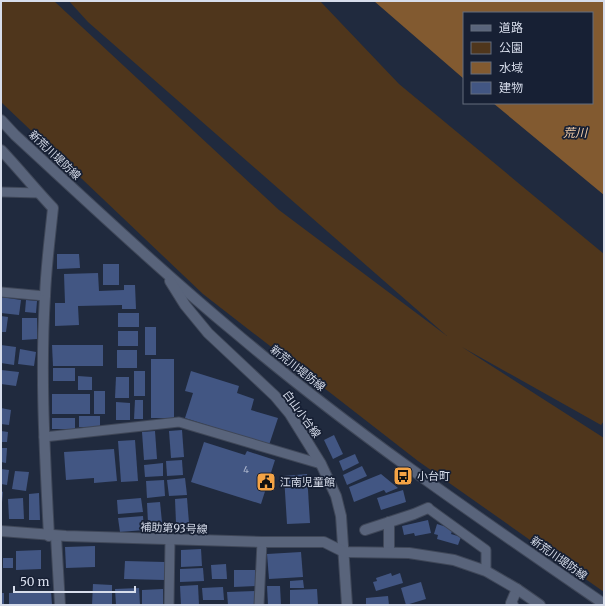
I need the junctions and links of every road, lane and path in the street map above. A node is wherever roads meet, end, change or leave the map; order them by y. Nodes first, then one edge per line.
1 (1, 120) edge
2 (1, 150) edge
3 (1, 192) edge
4 (39, 193) junction
5 (164, 272) junction
6 (1, 292) edge
7 (45, 296) junction
8 (44, 437) junction
9 (321, 464) junction
10 (428, 508) joint
11 (389, 522) junction
12 (365, 530) dead end
13 (1, 531) edge
14 (53, 536) junction
15 (170, 540) junction
16 (262, 542) junction
17 (344, 552) junction
18 (389, 552) junction
19 (486, 571) junction
20 (517, 589) junction
21 (604, 604) edge
22 (60, 605) edge
23 (169, 605) edge
24 (259, 605) edge
25 (347, 605) edge
26 (513, 605) edge
27 (540, 605) edge

1 - 5 main road, 新荒川堤防線
2 - 4 main road
3 - 4 lane
4 - 7 main road
5 - 9 main road, 白山小台線
5 - 21 main road, 新荒川堤防線
6 - 7 lane
7 - 8 main road
8 - 9 lane
8 - 14 main road
9 - 17 main road, 白山小台線
10 - 11 main road
10 - 19 lane
11 - 12 main road
11 - 18 main road
13 - 14 main road, 補助第93号線
14 - 15 main road, 補助第93号線
14 - 22 main road
15 - 16 main road, 補助第93号線
15 - 23 lane
16 - 17 main road, 補助第93号線
16 - 24 lane
17 - 18 main road
17 - 25 main road, 白山小台線
18 - 19 main road
19 - 20 main road
20 - 26 main road
20 - 27 main road

